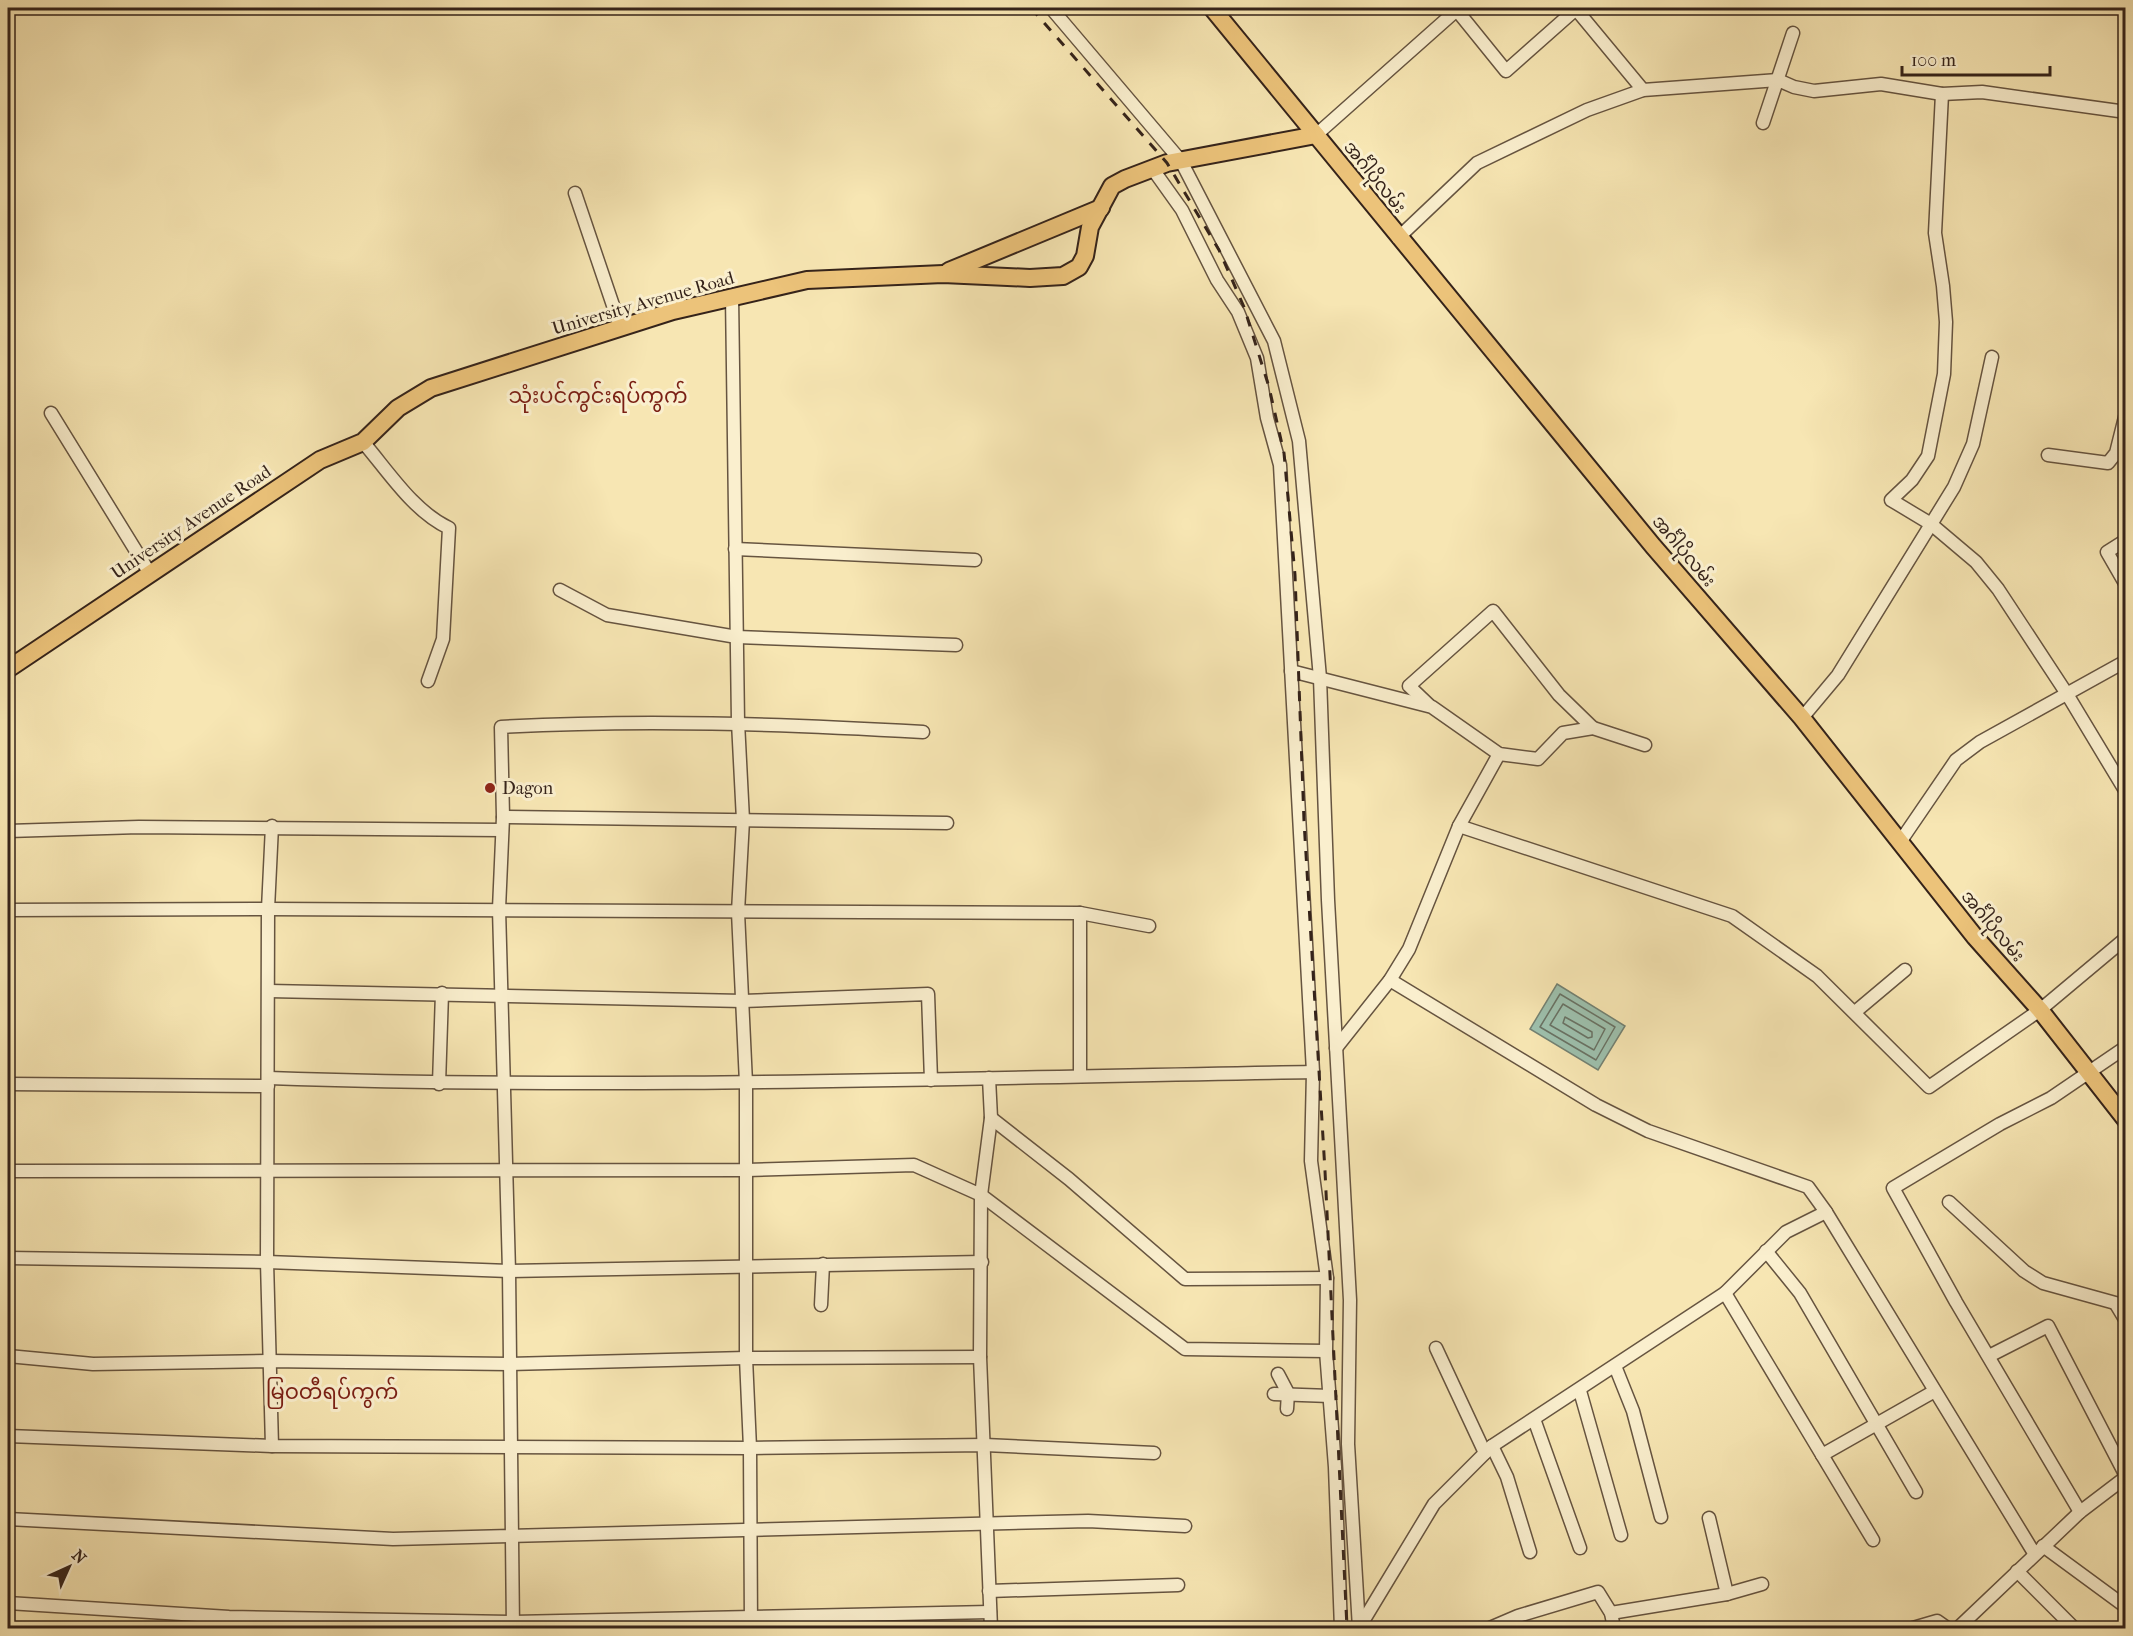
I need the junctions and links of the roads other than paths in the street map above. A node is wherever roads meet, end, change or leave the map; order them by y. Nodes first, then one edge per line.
1 (1051, 8) edge
2 (1212, 8) edge
3 (1457, 8) edge
4 (1576, 8) edge
5 (1793, 33) dead end
6 (1778, 80) junction
7 (1643, 90) junction
8 (1942, 94) junction
9 (2126, 112) edge
10 (1763, 123) dead end
11 (1316, 135) junction
12 (1181, 161) junction
13 (1152, 168) junction
14 (575, 193) dead end
15 (1101, 208) junction
16 (1398, 238) junction
17 (943, 274) junction
18 (732, 296) junction
19 (620, 326) junction
20 (1992, 357) dead end
21 (51, 413) dead end
22 (2126, 413) edge
23 (363, 442) junction
24 (2048, 455) dead end
25 (1932, 524) junction
26 (2126, 540) edge
27 (735, 549) junction
28 (975, 560) dead end
29 (149, 572) junction
30 (2126, 585) edge
31 (561, 590) dead end
32 (737, 637) junction
33 (956, 645) dead end
34 (2126, 661) edge
35 (8, 669) edge
36 (1291, 671) junction
37 (1320, 678) junction
38 (428, 681) dead end
39 (2067, 694) junction
40 (1431, 707) junction
41 (1802, 718) junction
42 (738, 722) junction
43 (1593, 728) junction
44 (923, 732) dead end
45 (1645, 746) dead end
46 (1499, 753) junction
47 (2126, 792) edge
48 (503, 817) junction
49 (743, 820) junction
50 (947, 823) dead end
51 (1459, 825) junction
52 (272, 826) junction
53 (502, 830) junction
54 (8, 831) edge
55 (1900, 842) junction
56 (268, 909) junction
57 (499, 909) junction
58 (8, 910) edge
59 (738, 912) junction
60 (1080, 913) junction
61 (1149, 926) dead end
62 (2126, 938) edge
63 (1905, 970) dead end
64 (1390, 980) junction
65 (269, 991) junction
66 (442, 993) junction
67 (502, 994) junction
68 (743, 1001) junction
69 (2040, 1010) junction
70 (1855, 1012) junction
71 (1336, 1047) junction
72 (2126, 1047) edge
73 (1313, 1072) junction
74 (2087, 1072) junction
75 (1080, 1076) junction
76 (989, 1078) junction
77 (932, 1080) junction
78 (268, 1082) junction
79 (746, 1083) junction
80 (8, 1084) edge
81 (439, 1084) junction
82 (505, 1084) junction
83 (991, 1118) junction
84 (2126, 1120) edge
85 (267, 1170) junction
86 (747, 1170) junction
87 (8, 1171) edge
88 (505, 1171) junction
89 (981, 1195) junction
90 (1949, 1202) dead end
91 (1826, 1212) junction
92 (1766, 1251) junction
93 (8, 1258) edge
94 (267, 1262) junction
95 (982, 1262) junction
96 (823, 1264) junction
97 (747, 1266) junction
98 (509, 1271) junction
99 (1327, 1278) junction
100 (1725, 1293) junction
101 (821, 1305) dead end
102 (2121, 1306) edge
103 (2126, 1321) edge
104 (1436, 1348) dead end
105 (1326, 1351) junction
106 (8, 1356) edge
107 (1989, 1356) junction
108 (980, 1357) junction
109 (746, 1358) junction
110 (268, 1361) junction
111 (509, 1364) junction
112 (1615, 1366) junction
113 (1278, 1374) dead end
114 (1580, 1391) junction
115 (1933, 1392) junction
116 (1288, 1393) junction
117 (1274, 1394) dead end
118 (1330, 1395) junction
119 (1287, 1409) dead end
120 (1534, 1419) junction
121 (1878, 1424) junction
122 (8, 1436) edge
123 (985, 1445) junction
124 (272, 1446) junction
125 (509, 1448) junction
126 (750, 1448) junction
127 (1489, 1450) junction
128 (1154, 1453) dead end
129 (1822, 1455) junction
130 (2126, 1477) edge
131 (1916, 1492) dead end
132 (2080, 1512) junction
133 (1661, 1517) dead end
134 (1709, 1518) dead end
135 (8, 1519) edge
136 (989, 1524) junction
137 (1185, 1526) dead end
138 (752, 1531) junction
139 (513, 1534) junction
140 (1621, 1535) dead end
141 (1873, 1540) dead end
142 (1580, 1548) dead end
143 (2038, 1550) junction
144 (1530, 1552) dead end
145 (2018, 1571) junction
146 (1762, 1584) dead end
147 (1178, 1585) dead end
148 (989, 1591) junction
149 (1727, 1594) junction
150 (8, 1603) edge
151 (2126, 1606) edge
152 (990, 1612) junction
153 (1611, 1613) junction
154 (751, 1622) edge
155 (229, 1623) edge
156 (513, 1625) edge
157 (1359, 1628) edge
158 (991, 1629) edge
159 (1341, 1629) edge
160 (1490, 1629) edge
161 (1614, 1629) edge
162 (1912, 1629) edge
163 (1947, 1629) edge
164 (1958, 1629) edge
165 (2074, 1629) edge

1 - 12 street
2 - 11 main road, အင်္ဂါပိုလမ်း
3 - 4 street
3 - 11 street
4 - 7 street
5 - 6 street
6 - 7 street
6 - 8 street
6 - 10 street
7 - 16 street
8 - 9 street
8 - 25 street
11 - 12 main road, University Avenue Road
11 - 16 main road, အင်္ဂါပိုလမ်း
12 - 13 main road, University Avenue Road
12 - 37 street
13 - 15 main road, University Avenue Road
13 - 36 street
14 - 19 street
15 - 17 main road
15 - 17 main road, University Avenue Road
16 - 41 main road, အင်္ဂါပိုလမ်း
17 - 18 main road, University Avenue Road
18 - 19 main road, University Avenue Road
18 - 27 street
19 - 23 main road, University Avenue Road
20 - 25 street
21 - 29 street
22 - 24 street
23 - 29 main road, University Avenue Road
23 - 38 street
25 - 39 street
25 - 41 street
26 - 30 street
27 - 28 street
27 - 32 street
29 - 35 main road, University Avenue Road
31 - 32 street
32 - 33 street
32 - 42 street
34 - 39 street
36 - 37 street
36 - 73 street
37 - 40 street
37 - 71 street
39 - 47 street
39 - 55 street
40 - 43 street
40 - 46 street
41 - 55 main road, အင်္ဂါပိုလမ်း
42 - 44 street
42 - 48 street
42 - 49 street
43 - 45 street
43 - 46 street
46 - 51 street
48 - 49 street
48 - 53 street
49 - 50 street
49 - 59 street
51 - 64 street
51 - 70 street
52 - 53 street
52 - 54 street
52 - 56 street
53 - 57 street
55 - 69 main road, အင်္ဂါပိုလမ်း
56 - 57 street
56 - 58 street
56 - 65 street
57 - 59 street
57 - 67 street
59 - 60 street
59 - 68 street
60 - 61 street
60 - 75 street
62 - 69 street
63 - 70 street
64 - 71 street
64 - 91 street
65 - 66 street
65 - 78 street
66 - 67 street
66 - 81 street
67 - 68 street
67 - 82 street
68 - 77 street
68 - 79 street
69 - 70 street
69 - 74 main road, အင်္ဂါပိုလမ်း
71 - 157 street
72 - 74 street
73 - 75 street
73 - 99 street
74 - 84 main road, အင်္ဂါပိုလမ်း
74 - 107 street
75 - 76 street
76 - 77 street
76 - 83 street
77 - 79 street
78 - 80 street
78 - 81 street
78 - 85 street
79 - 82 street
79 - 86 street
81 - 82 street
82 - 88 street
83 - 89 street
83 - 99 street
85 - 87 street
85 - 88 street
85 - 94 street
86 - 88 street
86 - 89 street
86 - 97 street
88 - 98 street
89 - 95 street
89 - 105 street
90 - 102 street
91 - 92 street
91 - 115 street
92 - 100 street
92 - 121 street
93 - 94 street
94 - 98 street
94 - 110 street
95 - 96 street
95 - 108 street
96 - 97 street
96 - 101 street
97 - 98 street
97 - 109 street
98 - 111 street
99 - 105 street
100 - 112 street
100 - 129 street
102 - 103 street
104 - 127 street
105 - 118 street
106 - 110 street
107 - 130 street
107 - 132 street
108 - 109 street
108 - 123 street
109 - 111 street
109 - 126 street
110 - 111 street
110 - 124 street
111 - 125 street
112 - 114 street
112 - 133 street
113 - 116 street
114 - 120 street
114 - 140 street
115 - 121 street
115 - 143 street
116 - 117 street
116 - 118 street
116 - 119 street
118 - 159 street
120 - 127 street
120 - 142 street
121 - 129 street
121 - 131 street
122 - 124 street
123 - 126 street
123 - 128 street
123 - 136 street
124 - 125 street
125 - 126 street
125 - 139 street
126 - 138 street
127 - 144 street
127 - 157 street
129 - 141 street
130 - 132 street
132 - 143 street
134 - 149 street
135 - 139 street
136 - 137 street
136 - 138 street
136 - 148 street
138 - 139 street
138 - 154 street
139 - 156 street
143 - 145 street
143 - 151 street
145 - 164 street
145 - 165 street
146 - 149 street
147 - 148 street
148 - 152 street
149 - 153 street
150 - 155 street
152 - 154 street
152 - 158 street
153 - 160 street
153 - 161 street
154 - 156 street
155 - 156 street
162 - 163 street

